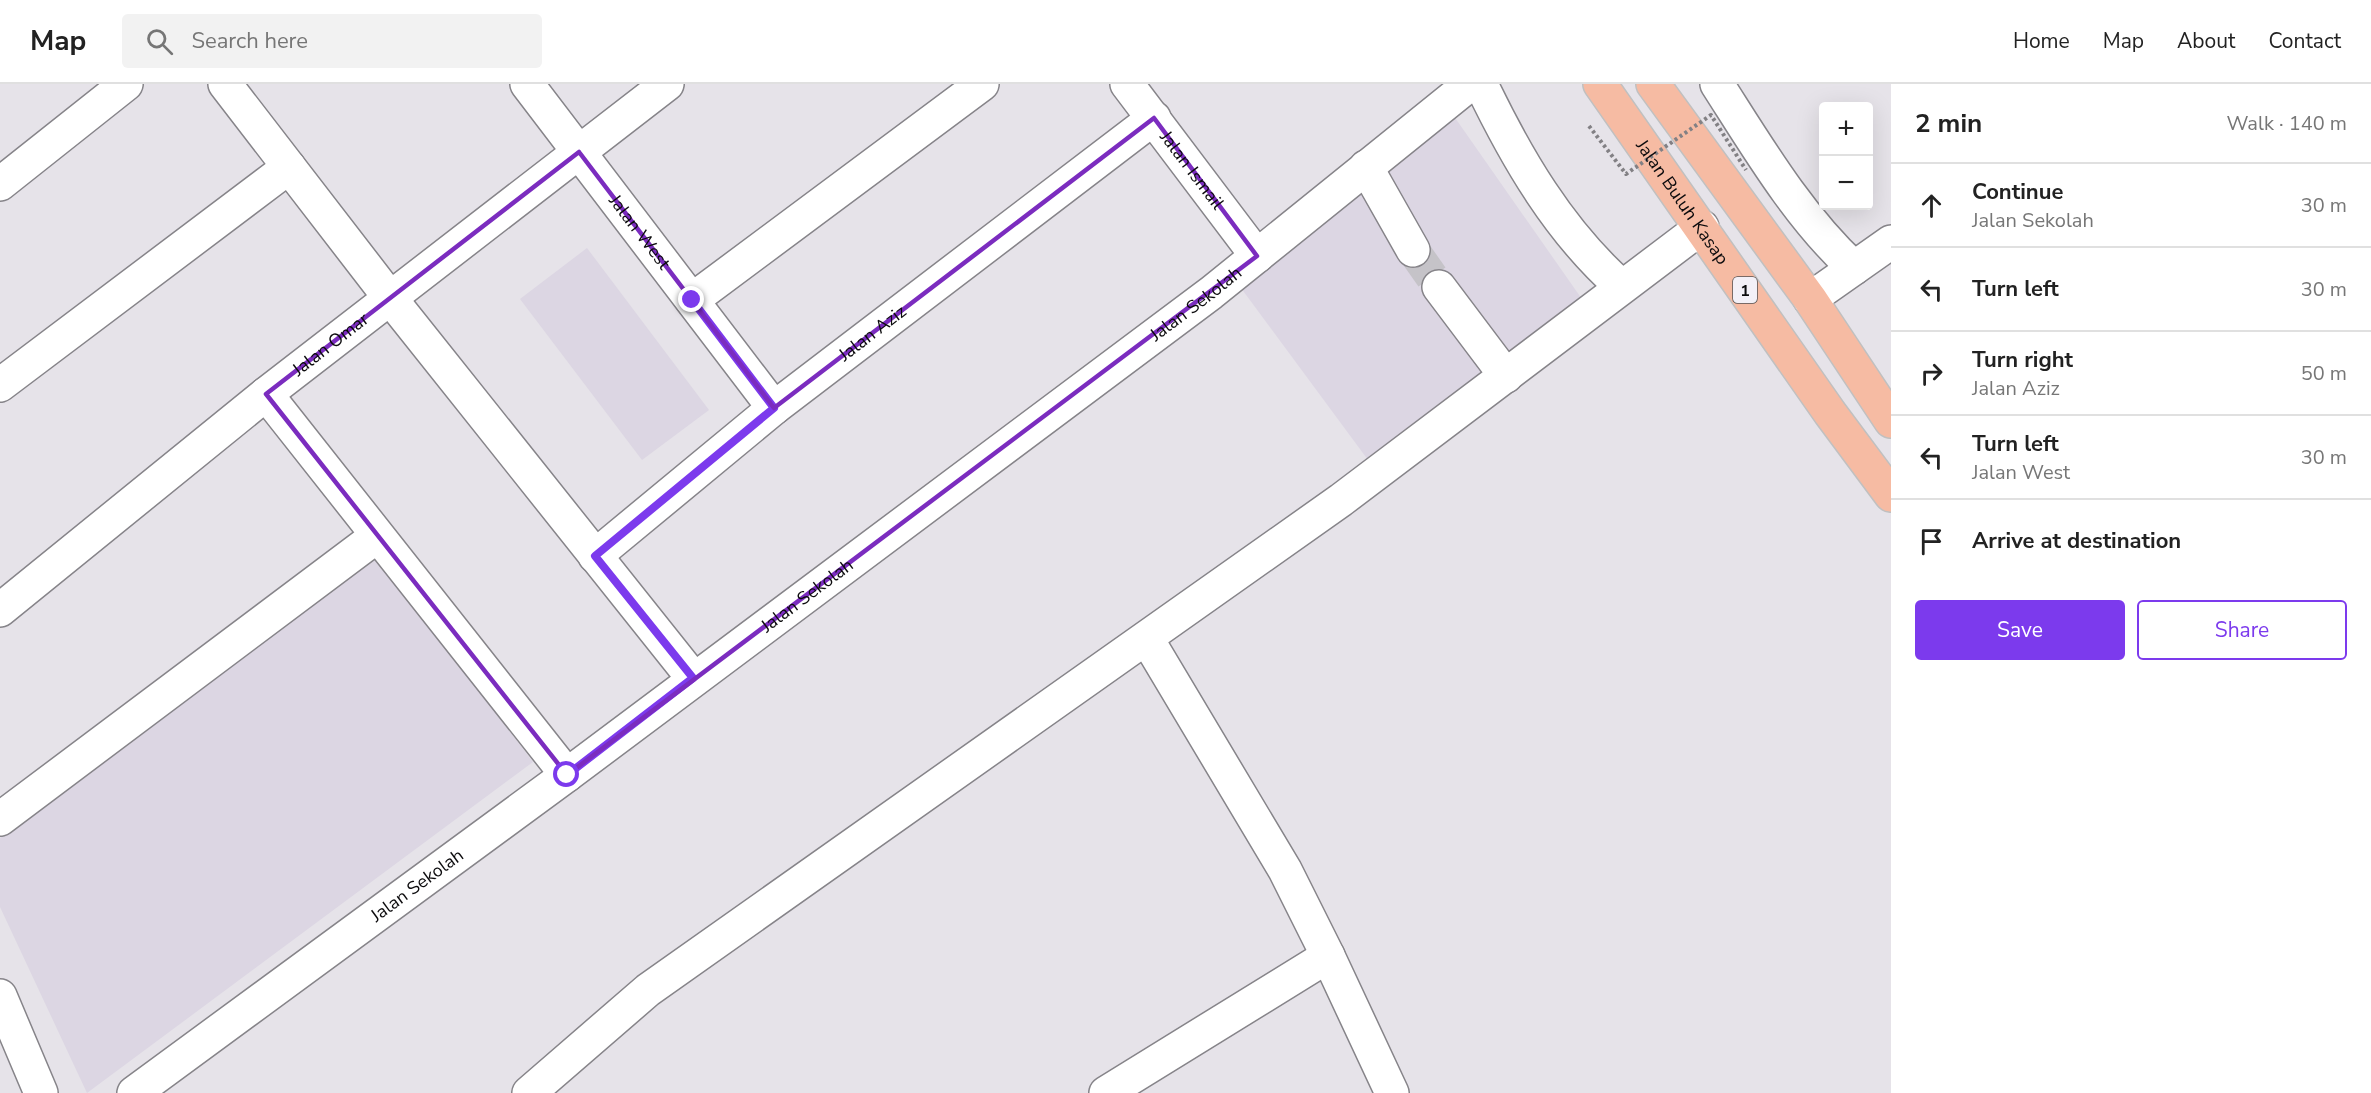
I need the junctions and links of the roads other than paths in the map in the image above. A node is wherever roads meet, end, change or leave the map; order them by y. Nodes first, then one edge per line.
1 (126, 84) edge
2 (225, 84) edge
3 (527, 84) edge
4 (667, 84) edge
5 (982, 84) edge
6 (1127, 84) edge
7 (1470, 84) edge
8 (1481, 84) edge
9 (1600, 84) edge
10 (1653, 84) edge
11 (1717, 84) edge
12 (1154, 118) junction
13 (579, 152) junction
14 (289, 167) junction
15 (1366, 167) junction
16 (1751, 179) junction
17 (0, 184) edge
18 (1702, 228) junction
19 (1891, 242) edge
20 (1413, 250) tunnel mouth
21 (1257, 256) junction
22 (1854, 268) junction
23 (1622, 286) junction
24 (1439, 288) tunnel mouth
25 (390, 298) junction
26 (1810, 299) junction
27 (692, 300) junction
28 (1506, 376) junction
29 (0, 385) edge
30 (266, 394) junction
31 (774, 408) junction
32 (1891, 421) edge
33 (1891, 495) edge
34 (377, 536) junction
35 (595, 556) junction
36 (0, 610) edge
37 (1147, 639) junction
38 (693, 678) junction
39 (567, 775) junction
40 (0, 819) edge
41 (1328, 956) junction
42 (0, 996) edge
43 (41, 1093) edge
44 (134, 1093) edge
45 (529, 1093) edge
46 (1106, 1093) edge
47 (1392, 1093) edge

1 - 17 street
2 - 14 street
3 - 13 street, Jalan West
4 - 13 street, Jalan Omar
5 - 27 street
6 - 12 street, Jalan Ismail
7 - 15 street, Jalan Sekolah
8 - 23 street
9 - 18 highway, Jalan Buluh Kasap / 1
10 - 16 highway
11 - 16 street
12 - 21 street, Jalan Ismail
12 - 31 street, Jalan Aziz
13 - 25 street, Jalan Omar
13 - 27 street, Jalan West
14 - 25 street
14 - 29 street
15 - 20 street
15 - 21 street, Jalan Sekolah
16 - 22 street
16 - 26 highway
18 - 23 street
18 - 33 highway, Jalan Buluh Kasap / 1
19 - 22 street
21 - 38 street, Jalan Sekolah
22 - 26 street
23 - 28 street
24 - 28 street
25 - 30 street, Jalan Omar
25 - 35 street
26 - 32 highway
27 - 31 street, Jalan West
28 - 37 street
30 - 34 street
30 - 36 street, Jalan Omar
31 - 35 street, Jalan Aziz
34 - 39 street
34 - 40 street
35 - 38 street
37 - 41 street
37 - 45 street
38 - 39 street, Jalan Sekolah
39 - 44 street, Jalan Sekolah
41 - 46 street
41 - 47 street
42 - 43 street

